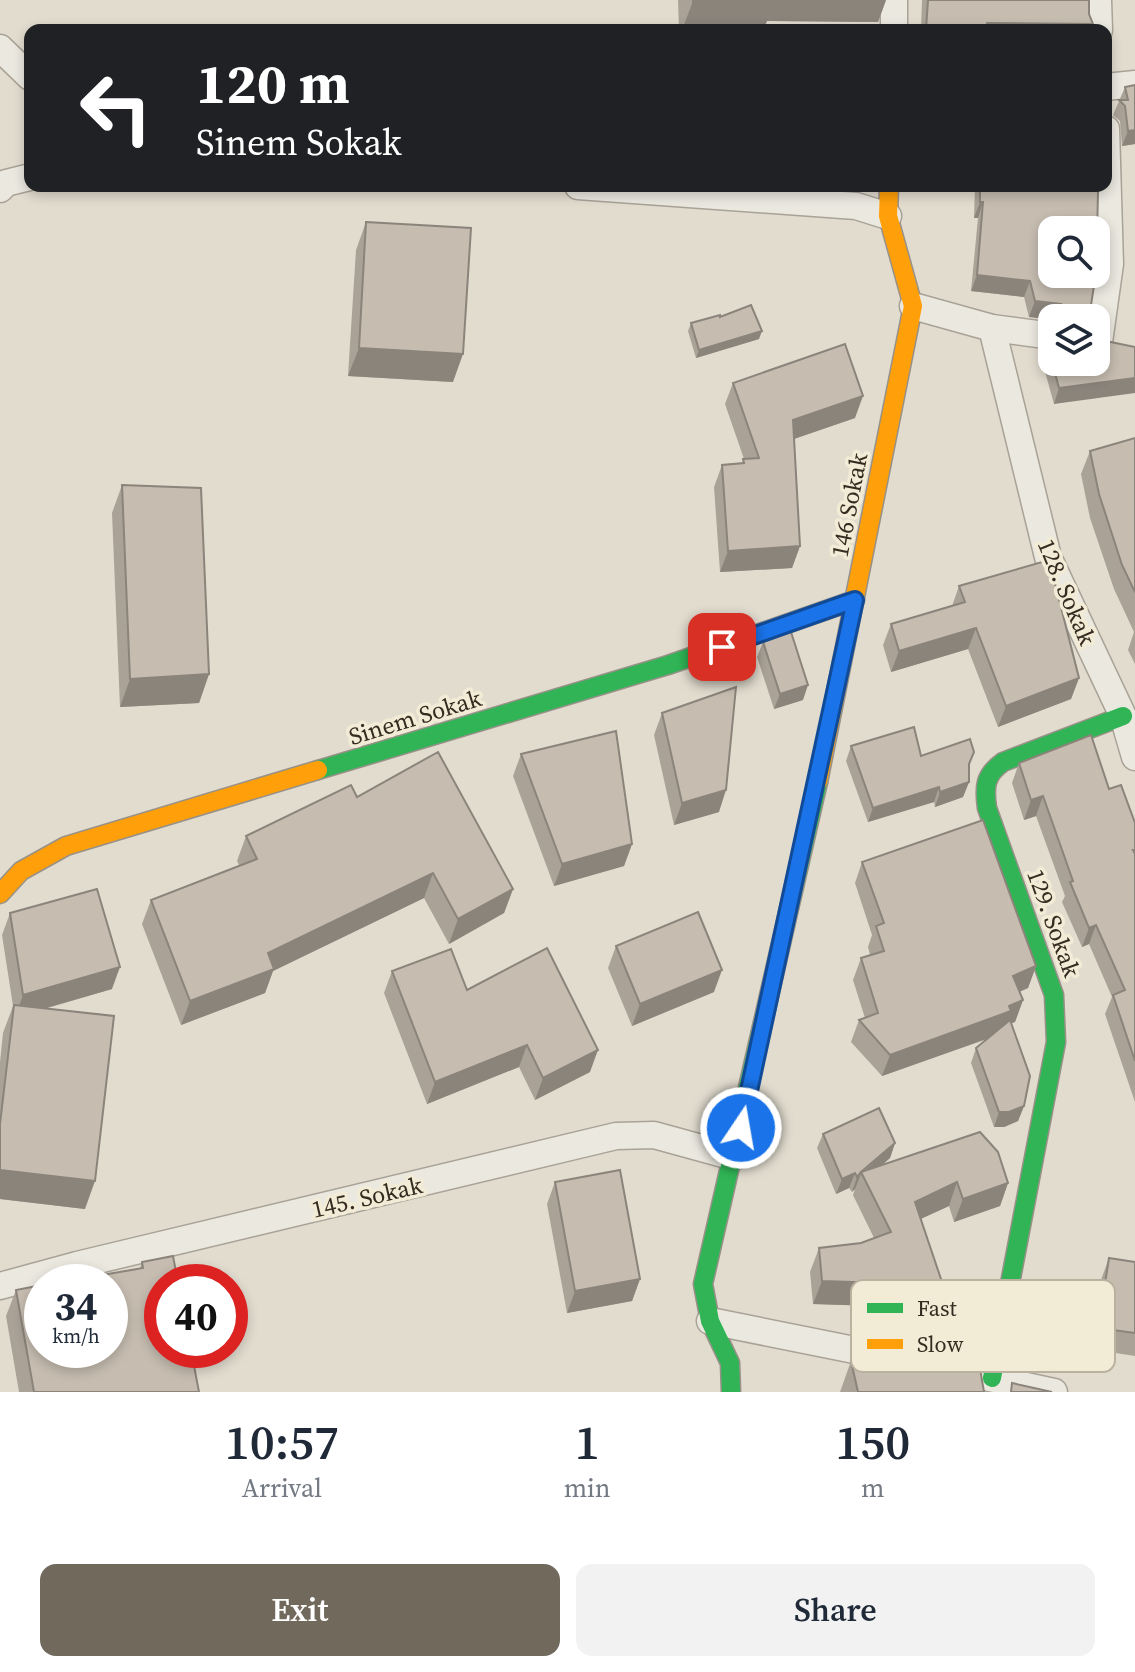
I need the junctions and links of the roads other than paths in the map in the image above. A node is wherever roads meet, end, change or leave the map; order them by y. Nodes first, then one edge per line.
1 (894, 0) edge
2 (1098, 0) edge
3 (894, 24) edge
4 (1099, 24) edge
5 (0, 48) edge
6 (24, 71) edge
7 (1135, 84) edge
8 (1112, 86) edge
9 (24, 178) edge
10 (0, 189) edge
11 (661, 192) edge
12 (889, 192) edge
13 (1108, 192) edge
14 (888, 216) junction
15 (1108, 304) edge
16 (913, 306) junction
17 (992, 328) junction
18 (1038, 334) edge
19 (855, 600) junction
20 (1123, 716) junction
21 (1135, 757) edge
22 (0, 894) edge
23 (734, 1157) junction
24 (1011, 1280) edge
25 (0, 1286) edge
26 (710, 1321) junction
27 (851, 1349) edge
28 (963, 1372) edge
29 (993, 1372) edge
30 (992, 1378) junction
31 (731, 1392) edge
32 (1054, 1392) edge

1 - 3 street
2 - 4 street
5 - 6 street
7 - 8 street
9 - 10 street
11 - 14 street
12 - 14 street
13 - 15 street
14 - 16 street
16 - 17 street
16 - 19 street, 146 Sokak
17 - 18 street
17 - 20 street, 128. Sokak
19 - 22 street, Sinem Sokak
19 - 23 street, 146 Sokak
20 - 21 street, 128. Sokak
20 - 24 street, 129. Sokak
23 - 25 street, 145. Sokak
23 - 26 street, 146 Sokak
26 - 27 street
26 - 31 street, 146 Sokak
28 - 30 street
29 - 30 street, 129. Sokak
30 - 32 street

